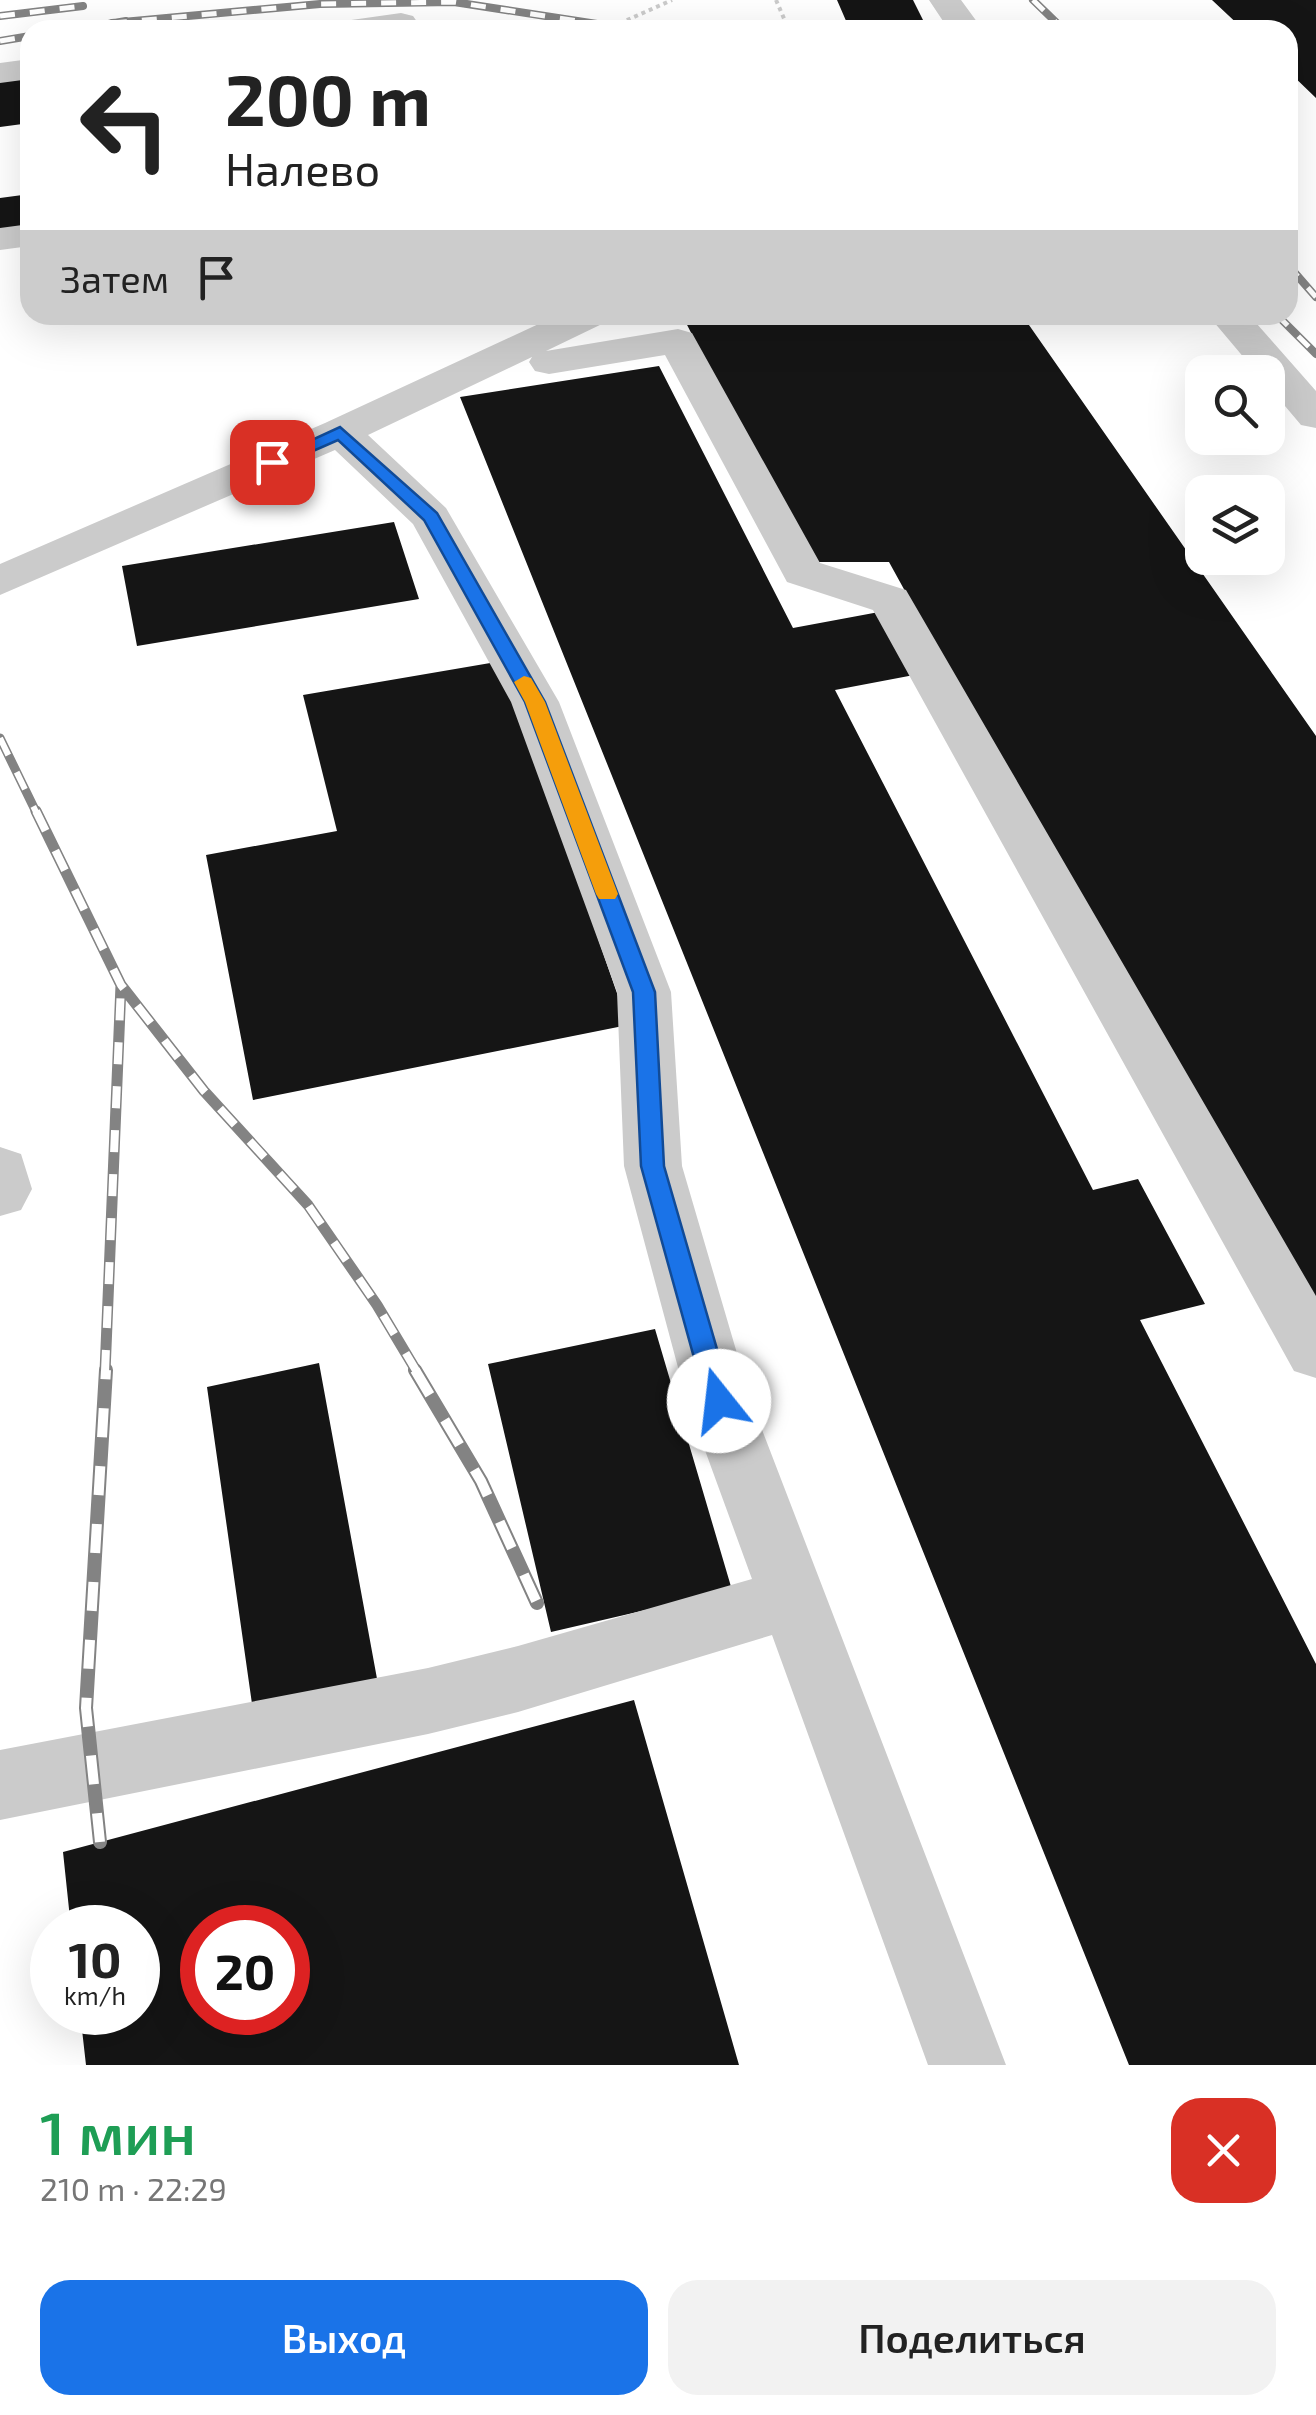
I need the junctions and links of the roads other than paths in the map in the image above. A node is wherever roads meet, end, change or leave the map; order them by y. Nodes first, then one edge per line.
1 (569, 325) edge
2 (1237, 325) edge
3 (549, 362) dead end
4 (1316, 416) edge
5 (340, 432) junction
6 (0, 581) edge
7 (0, 1170) edge
8 (0, 1194) edge
9 (1316, 1352) edge
10 (792, 1598) junction
11 (0, 1785) edge
12 (967, 2065) edge

1 - 5 lane
2 - 4 lane
3 - 9 lane
5 - 6 lane
5 - 10 lane
7 - 8 lane
10 - 11 lane
10 - 12 lane

